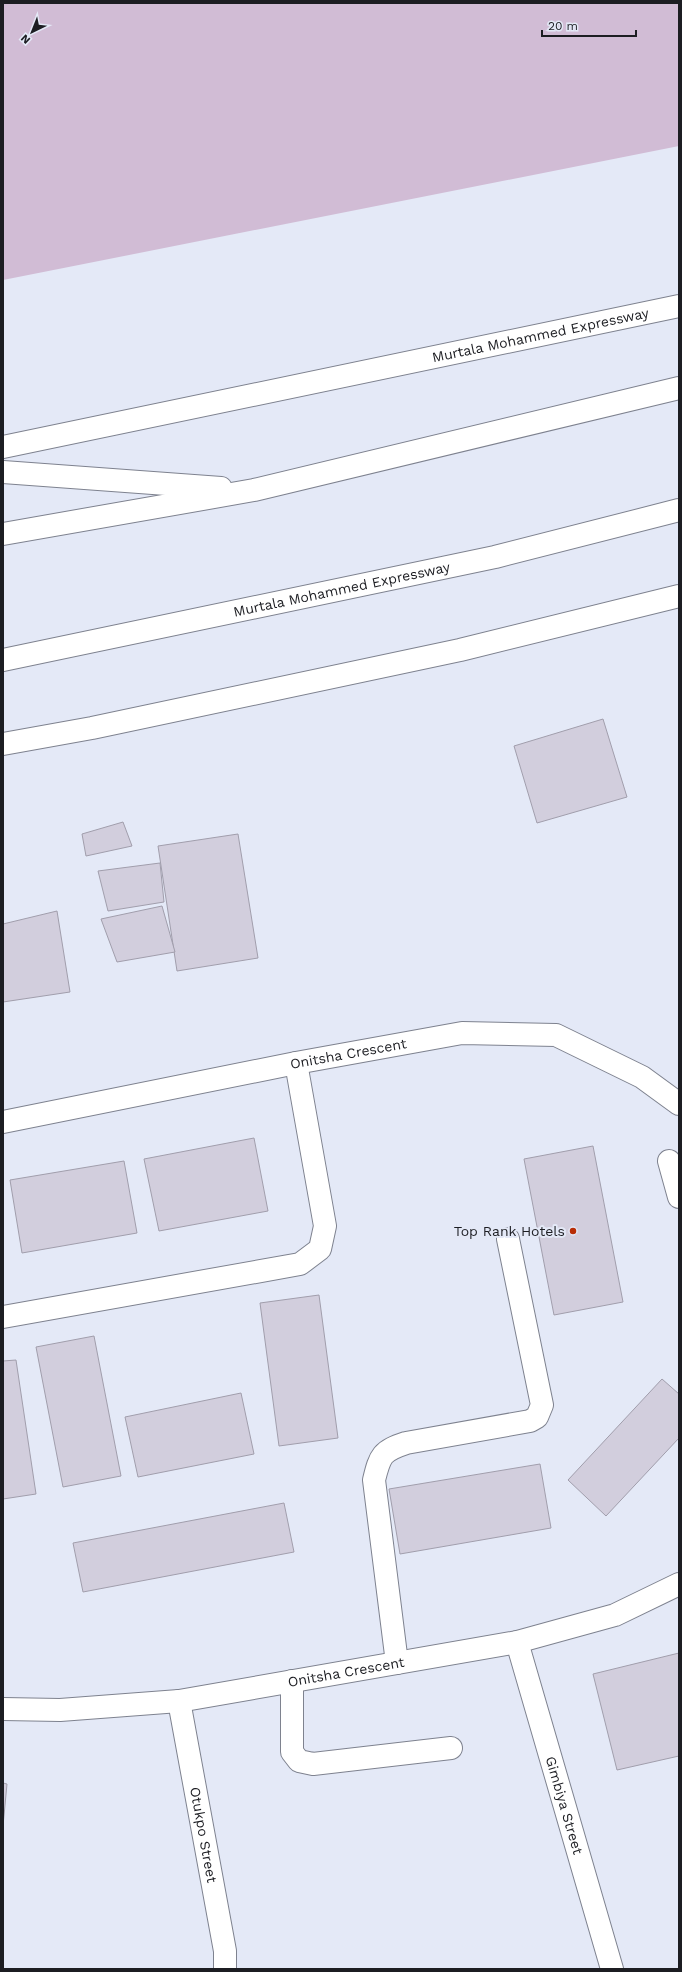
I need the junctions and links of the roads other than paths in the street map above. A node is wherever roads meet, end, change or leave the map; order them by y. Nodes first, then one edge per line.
1 (679, 306) edge
2 (679, 388) edge
3 (3, 447) edge
4 (3, 472) edge
5 (254, 490) junction
6 (679, 510) edge
7 (3, 534) edge
8 (679, 596) edge
9 (8, 662) edge
10 (3, 744) edge
11 (296, 1063) junction
12 (679, 1104) edge
13 (3, 1122) edge
14 (669, 1161) dead end
15 (679, 1197) edge
16 (508, 1239) dead end
17 (3, 1317) edge
18 (679, 1584) edge
19 (517, 1642) junction
20 (397, 1663) junction
21 (292, 1681) junction
22 (180, 1701) junction
23 (3, 1709) edge
24 (451, 1748) dead end
25 (225, 1969) edge
26 (612, 1969) edge

1 - 3 main road, Murtala Mohammed Expressway
2 - 5 main road
4 - 5 main road
5 - 7 main road
6 - 9 main road, Murtala Mohammed Expressway
8 - 10 main road
11 - 12 main road, Onitsha Crescent
11 - 13 main road, Onitsha Crescent
11 - 17 main road
14 - 15 main road
16 - 20 main road
18 - 19 main road, Onitsha Crescent
19 - 20 main road, Onitsha Crescent
19 - 26 main road, Gimbiya Street
20 - 21 main road, Onitsha Crescent
21 - 22 main road, Onitsha Crescent
21 - 24 main road
22 - 23 main road, Onitsha Crescent
22 - 25 main road, Otukpo Street

